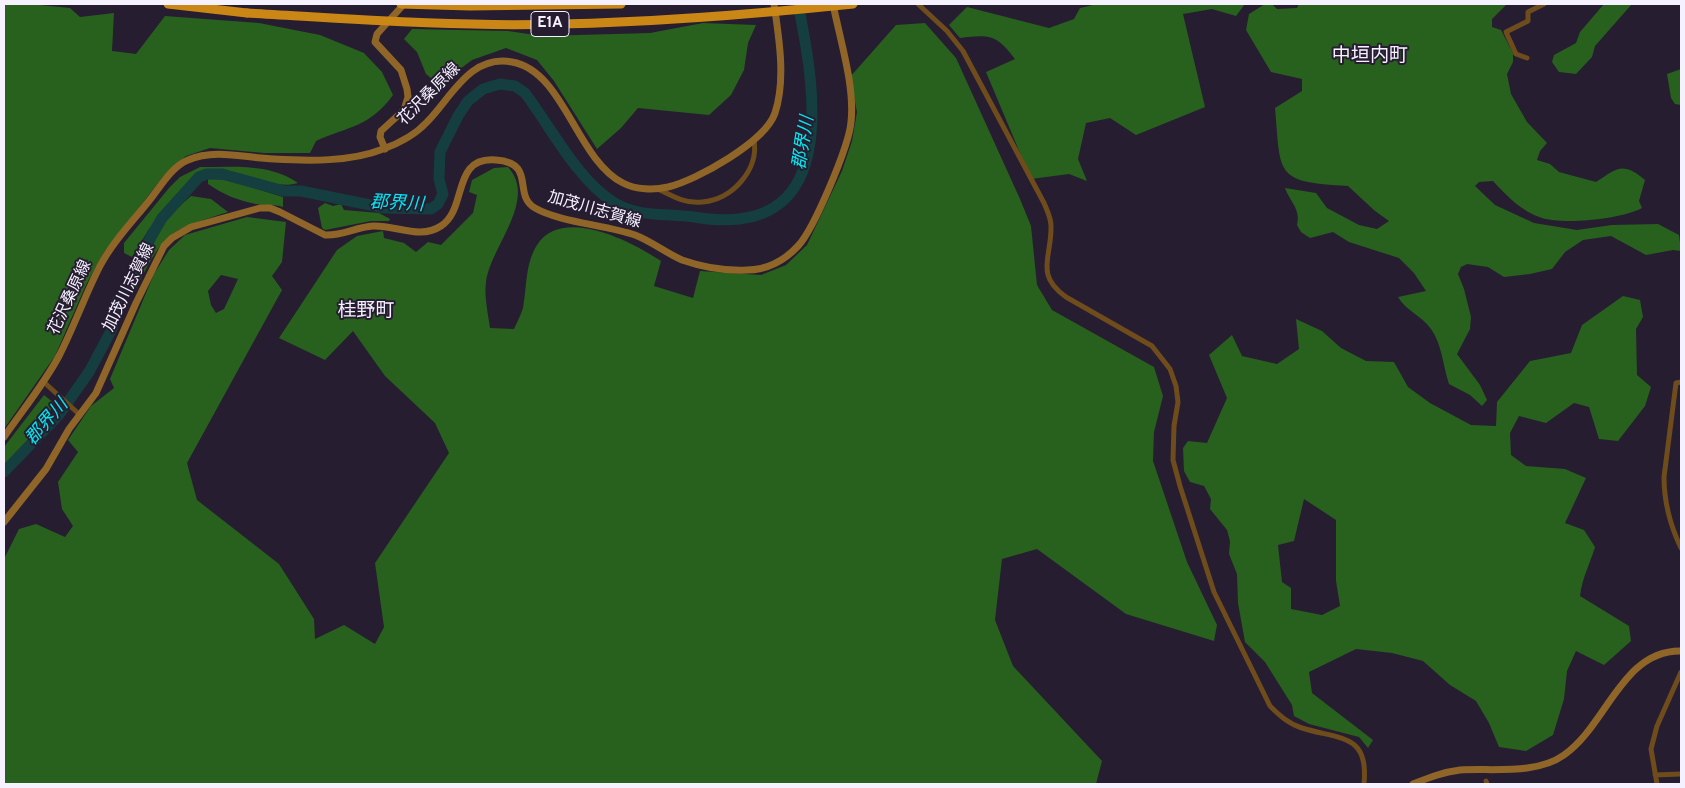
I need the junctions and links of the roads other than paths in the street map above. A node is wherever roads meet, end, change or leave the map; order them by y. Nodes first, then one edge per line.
1 (163, 4) edge
2 (171, 4) edge
3 (403, 4) edge
4 (621, 4) edge
5 (774, 4) edge
6 (833, 4) edge
7 (853, 4) edge
8 (918, 4) edge
9 (1544, 4) edge
10 (1527, 58) dead end
11 (754, 140) junction
12 (385, 148) junction
13 (657, 188) junction
14 (1681, 382) edge
15 (44, 383) junction
16 (80, 415) junction
17 (4, 437) edge
18 (4, 522) edge
19 (1681, 548) edge
20 (1681, 651) edge
21 (1681, 672) edge
22 (1681, 774) edge
23 (1655, 775) junction
24 (1364, 784) edge
25 (1413, 784) edge
26 (1657, 784) edge

1 - 2 highway
2 - 7 highway, E1A, bridge
3 - 4 highway, E1A, bridge
3 - 12 main road
5 - 11 main road, 花沢桑原線
6 - 16 main road, 加茂川志賀線
8 - 24 street
9 - 10 street
11 - 13 main road, 花沢桑原線
11 - 13 street
12 - 13 main road, 花沢桑原線
12 - 15 main road, 花沢桑原線
14 - 19 street
15 - 16 street
15 - 17 main road, 花沢桑原線
16 - 18 main road, 加茂川志賀線
20 - 25 main road
21 - 23 street
22 - 23 street
23 - 26 street

